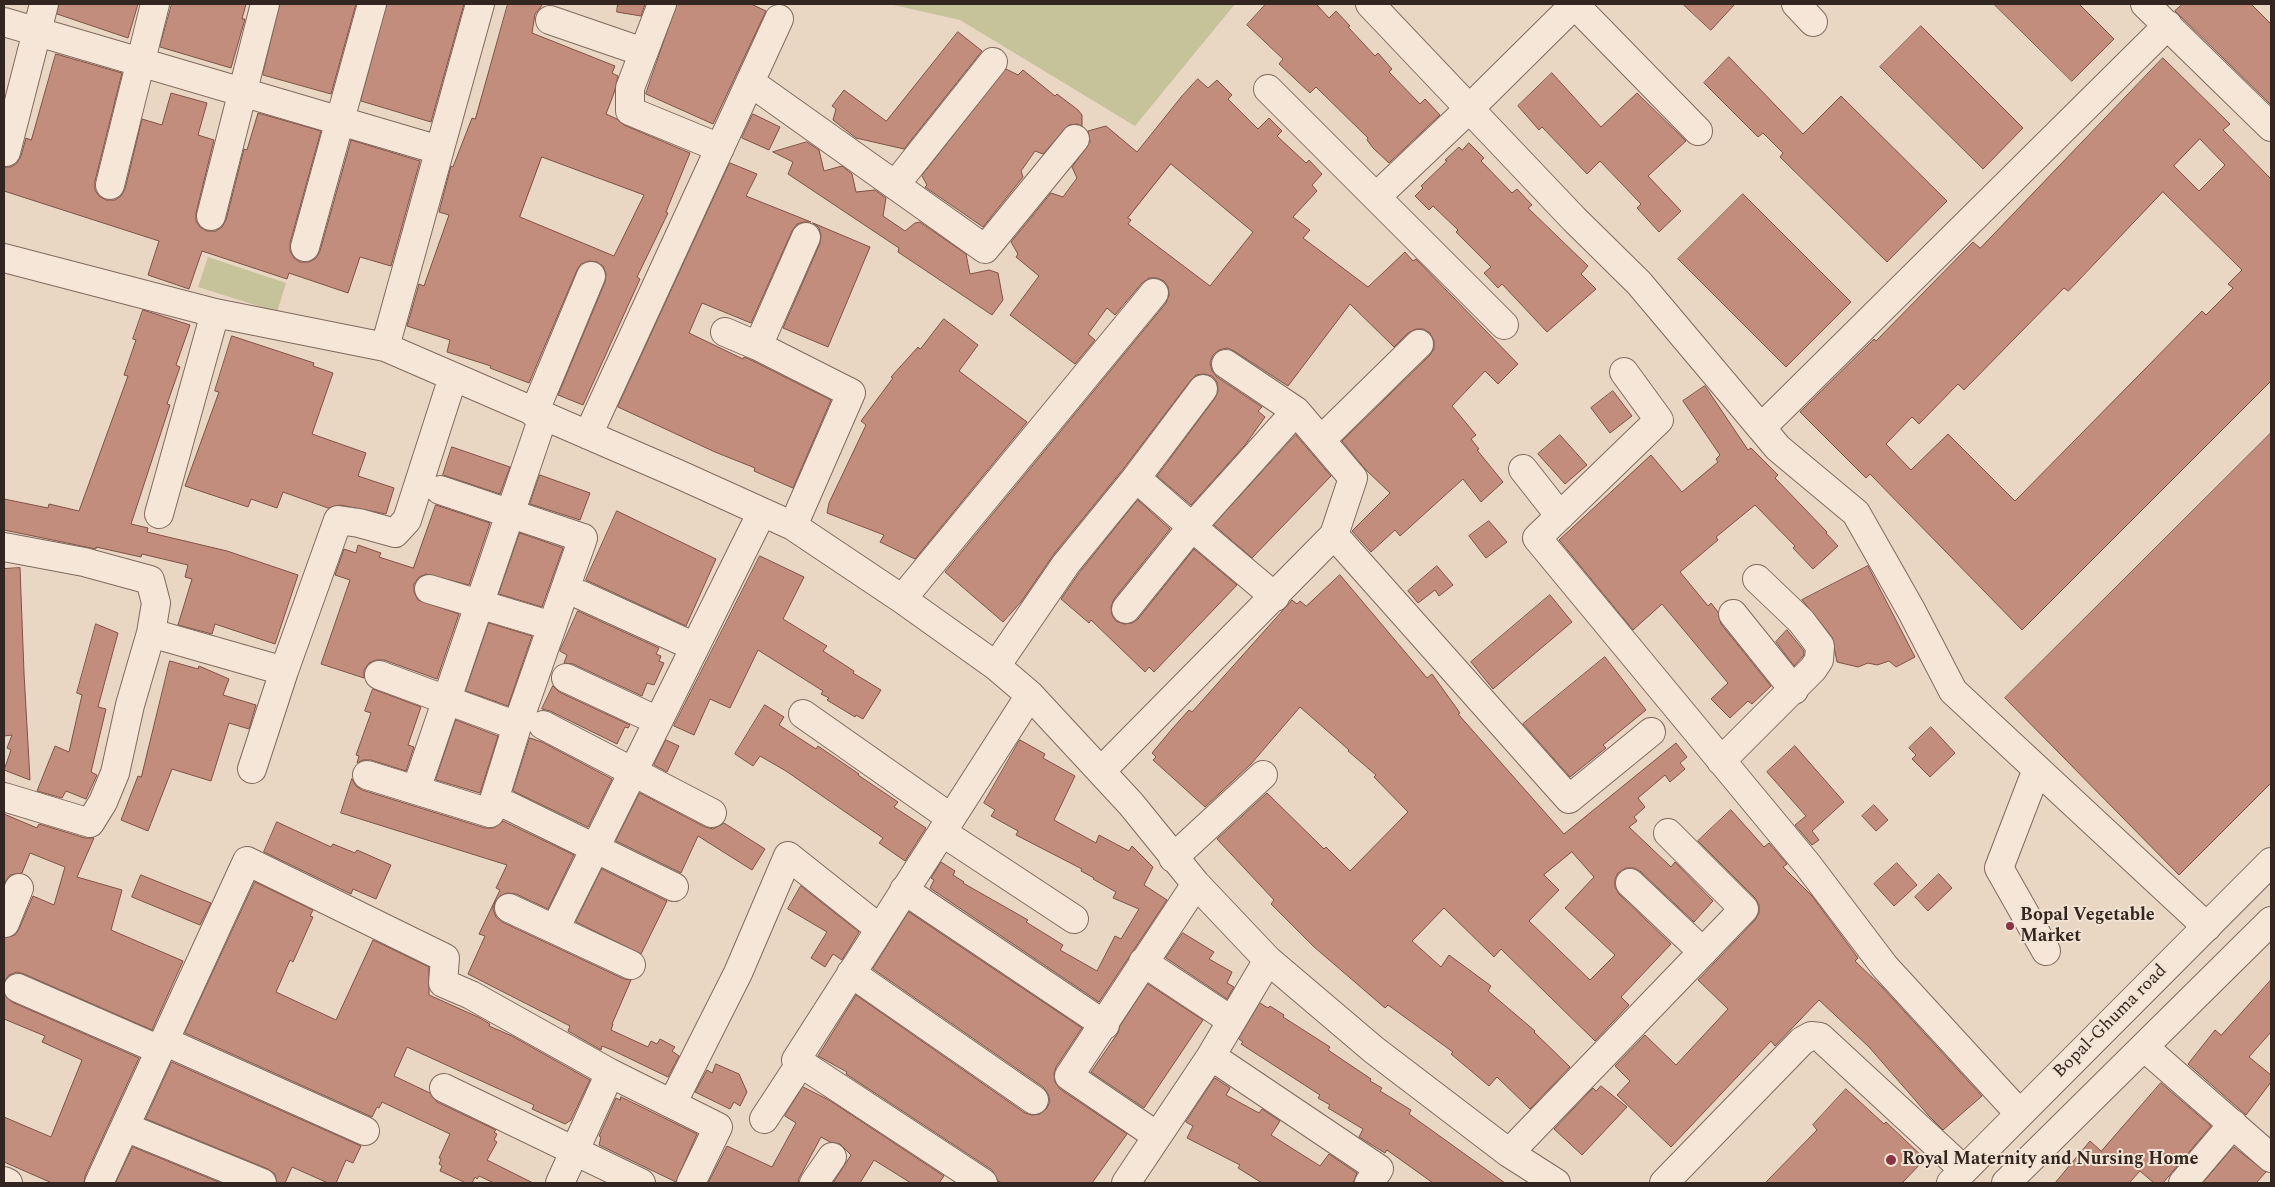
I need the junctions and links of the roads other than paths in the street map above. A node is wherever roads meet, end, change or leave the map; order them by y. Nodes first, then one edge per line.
1 (44, 4) edge
2 (155, 4) edge
3 (265, 4) edge
4 (372, 4) edge
5 (480, 4) edge
6 (662, 4) edge
7 (1370, 4) edge
8 (1574, 4) edge
9 (2157, 11) edge
10 (550, 20) dead end
11 (779, 20) dead end
12 (4, 22) edge
13 (37, 31) junction
14 (643, 52) junction
15 (141, 62) junction
16 (993, 62) dead end
17 (750, 82) junction
18 (1268, 89) dead end
19 (242, 92) junction
20 (1470, 108) junction
21 (340, 121) junction
22 (2271, 127) edge
23 (1698, 131) dead end
24 (1075, 140) dead end
25 (720, 148) junction
26 (439, 150) junction
27 (6, 152) dead end
28 (110, 185) dead end
29 (895, 185) junction
30 (1376, 197) junction
31 (211, 216) dead end
32 (806, 237) dead end
33 (305, 247) dead end
34 (4, 258) edge
35 (591, 276) dead end
36 (1154, 293) dead end
37 (215, 313) junction
38 (1504, 325) dead end
39 (725, 332) dead end
40 (1419, 344) dead end
41 (758, 346) junction
42 (384, 347) junction
43 (1226, 364) dead end
44 (1624, 372) dead end
45 (453, 377) junction
46 (1203, 390) dead end
47 (1296, 411) junction
48 (539, 415) junction
49 (1761, 428) junction
50 (588, 436) junction
51 (1321, 440) junction
52 (1523, 469) dead end
53 (1136, 478) junction
54 (440, 490) dead end
55 (762, 512) junction
56 (159, 514) dead end
57 (510, 514) junction
58 (1560, 516) junction
59 (793, 526) junction
60 (1192, 526) junction
61 (1334, 535) junction
62 (4, 547) edge
63 (1757, 580) dead end
64 (429, 589) dead end
65 (581, 595) dead end
66 (1275, 597) junction
67 (902, 599) junction
68 (480, 604) junction
69 (1126, 609) dead end
70 (1732, 614) dead end
71 (552, 626) junction
72 (151, 633) junction
73 (695, 647) junction
74 (996, 666) junction
75 (284, 671) junction
76 (379, 675) dead end
77 (566, 678) dead end
78 (1794, 690) junction
79 (1030, 695) junction
80 (447, 700) junction
81 (803, 714) dead end
82 (658, 721) junction
83 (530, 725) junction
84 (1651, 732) dead end
85 (1721, 761) junction
86 (252, 769) dead end
87 (2036, 769) junction
88 (1101, 771) junction
89 (633, 772) junction
90 (367, 775) dead end
91 (1263, 775) dead end
92 (416, 790) junction
93 (4, 797) edge
94 (509, 806) dead end
95 (712, 813) dead end
96 (947, 825) junction
97 (1668, 833) dead end
98 (595, 848) junction
99 (1173, 858) junction
100 (2271, 862) edge
101 (1630, 883) dead end
102 (1196, 884) junction
103 (674, 887) dead end
104 (19, 888) dead end
105 (904, 890) junction
106 (509, 908) dead end
107 (1074, 920) dead end
108 (2271, 921) edge
109 (4, 922) edge
110 (2207, 927) junction
111 (555, 929) junction
112 (880, 929) junction
113 (2046, 950) dead end
114 (1703, 952) junction
115 (1268, 960) junction
116 (1143, 962) junction
117 (630, 964) dead end
118 (851, 973) junction
119 (18, 988) dead end
120 (1232, 1021) junction
121 (1105, 1024) junction
122 (162, 1045) junction
123 (2144, 1047) junction
124 (1211, 1056) junction
125 (800, 1064) junction
126 (610, 1073) junction
127 (444, 1088) dead end
128 (1034, 1100) dead end
129 (672, 1104) junction
130 (2019, 1113) junction
131 (764, 1119) dead end
132 (2233, 1124) junction
133 (125, 1127) junction
134 (364, 1131) dead end
135 (1157, 1136) junction
136 (574, 1151) junction
137 (1509, 1153) junction
138 (832, 1157) dead end
139 (2271, 1158) edge
140 (1957, 1177) edge
141 (4, 1181) edge
142 (8, 1183) edge
143 (99, 1183) edge
144 (262, 1183) edge
145 (560, 1183) edge
146 (640, 1183) edge
147 (690, 1183) edge
148 (814, 1183) edge
149 (983, 1183) edge
150 (1126, 1183) edge
151 (1370, 1183) edge
152 (1556, 1183) edge
153 (1664, 1183) edge
154 (2006, 1183) edge
155 (2183, 1183) edge

1 - 13 street
2 - 15 street
3 - 19 street
4 - 21 street
5 - 26 street
6 - 14 street
7 - 20 street
8 - 20 street
8 - 23 street
9 - 22 street
9 - 49 street
10 - 14 street
11 - 17 street
12 - 13 street
13 - 15 street
13 - 27 street
14 - 25 street
15 - 19 street
15 - 28 street
16 - 29 street
17 - 25 street
17 - 29 street
18 - 30 street
19 - 21 street
19 - 31 street
20 - 30 street
20 - 49 street
21 - 26 street
21 - 33 street
24 - 29 street
25 - 50 street
26 - 42 street
30 - 38 street
32 - 41 street
34 - 37 street
35 - 48 street
36 - 67 street
37 - 42 street
37 - 56 street
39 - 41 street
40 - 51 street
41 - 59 street
42 - 45 street
43 - 47 street
44 - 58 street
45 - 48 street
45 - 75 street
46 - 53 street
47 - 51 street
47 - 60 street
48 - 50 street
48 - 57 street
49 - 87 street
50 - 55 street
51 - 61 street
52 - 58 street
53 - 60 street
53 - 74 street
54 - 57 street
55 - 59 street
55 - 73 street
57 - 68 street
57 - 71 street
58 - 85 street
59 - 67 street
60 - 66 street
60 - 69 street
61 - 66 street
61 - 84 street
62 - 72 street
63 - 78 street
64 - 68 street
65 - 73 street
66 - 88 street
67 - 74 street
68 - 71 street
68 - 80 street
70 - 78 street
71 - 83 street
72 - 75 street
72 - 93 street
73 - 82 street
74 - 79 street
75 - 86 street
76 - 80 street
77 - 82 street
78 - 85 street
79 - 88 street
79 - 96 street
80 - 83 street
80 - 92 street
81 - 96 street
82 - 89 street
83 - 89 street
83 - 92 street
85 - 130 street
87 - 110 street
87 - 113 street
88 - 99 street
89 - 95 street
89 - 98 street
90 - 92 street
91 - 99 street
94 - 98 street
96 - 105 street
96 - 107 street
97 - 114 street
98 - 103 street
98 - 111 street
99 - 102 street
100 - 110 street, Bopal-Ghuma road
101 - 114 street
102 - 115 street
102 - 116 street
104 - 109 street
105 - 112 street
105 - 121 street
106 - 111 street
108 - 123 street
110 - 130 street, Bopal-Ghuma road
111 - 117 street
112 - 118 street
112 - 129 street
114 - 137 street
115 - 120 street
115 - 137 street
116 - 120 street
116 - 121 street
118 - 125 street
118 - 128 street
119 - 122 street
120 - 124 street
121 - 135 street
122 - 126 street
122 - 133 street
122 - 134 street
123 - 132 street
123 - 154 street
124 - 135 street
124 - 151 street
125 - 131 street
125 - 149 street
126 - 129 street
126 - 136 street
127 - 136 street
129 - 147 street
130 - 140 street, Bopal-Ghuma road
132 - 139 street
132 - 155 street
133 - 143 street
133 - 144 street
135 - 150 street
136 - 145 street
136 - 146 street
137 - 152 street
138 - 148 street
140 - 153 street
141 - 142 street

